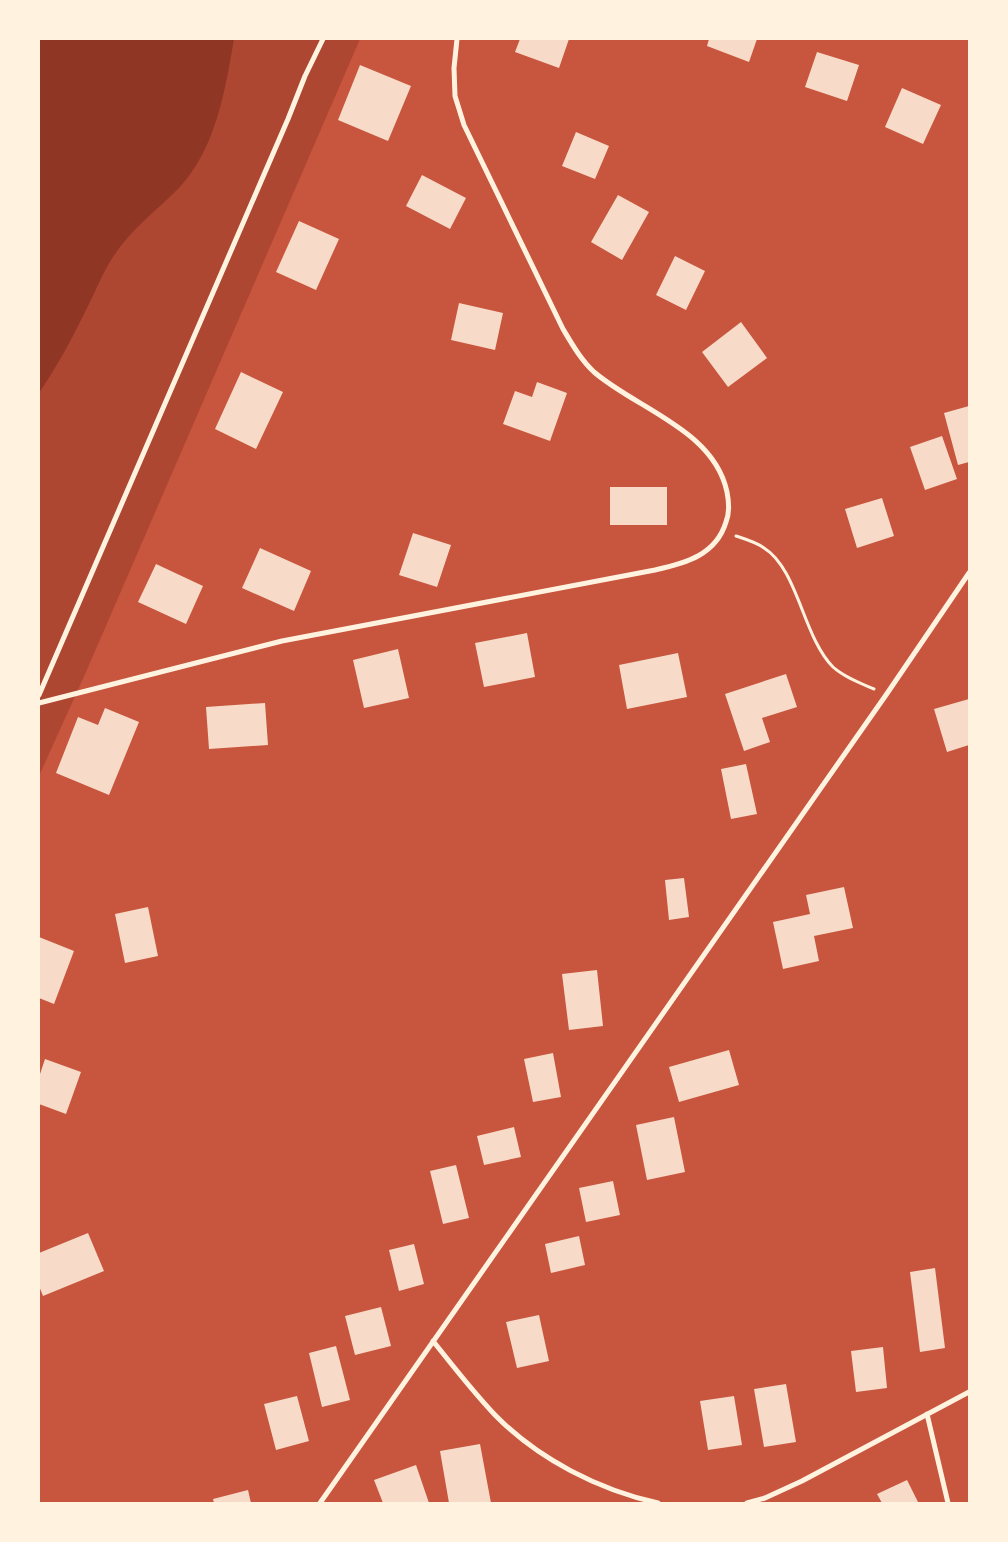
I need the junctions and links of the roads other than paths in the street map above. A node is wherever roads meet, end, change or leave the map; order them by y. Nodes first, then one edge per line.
1 (323, 39) edge
2 (457, 39) edge
3 (969, 573) edge
4 (39, 695) edge
5 (39, 703) edge
6 (432, 1341) junction
7 (969, 1392) edge
8 (927, 1414) junction
9 (320, 1503) edge
10 (658, 1503) edge
11 (747, 1503) edge
12 (948, 1503) edge

1 - 4 street
2 - 5 street
3 - 6 street
6 - 9 street
6 - 10 street
7 - 8 street
8 - 11 street
8 - 12 street

